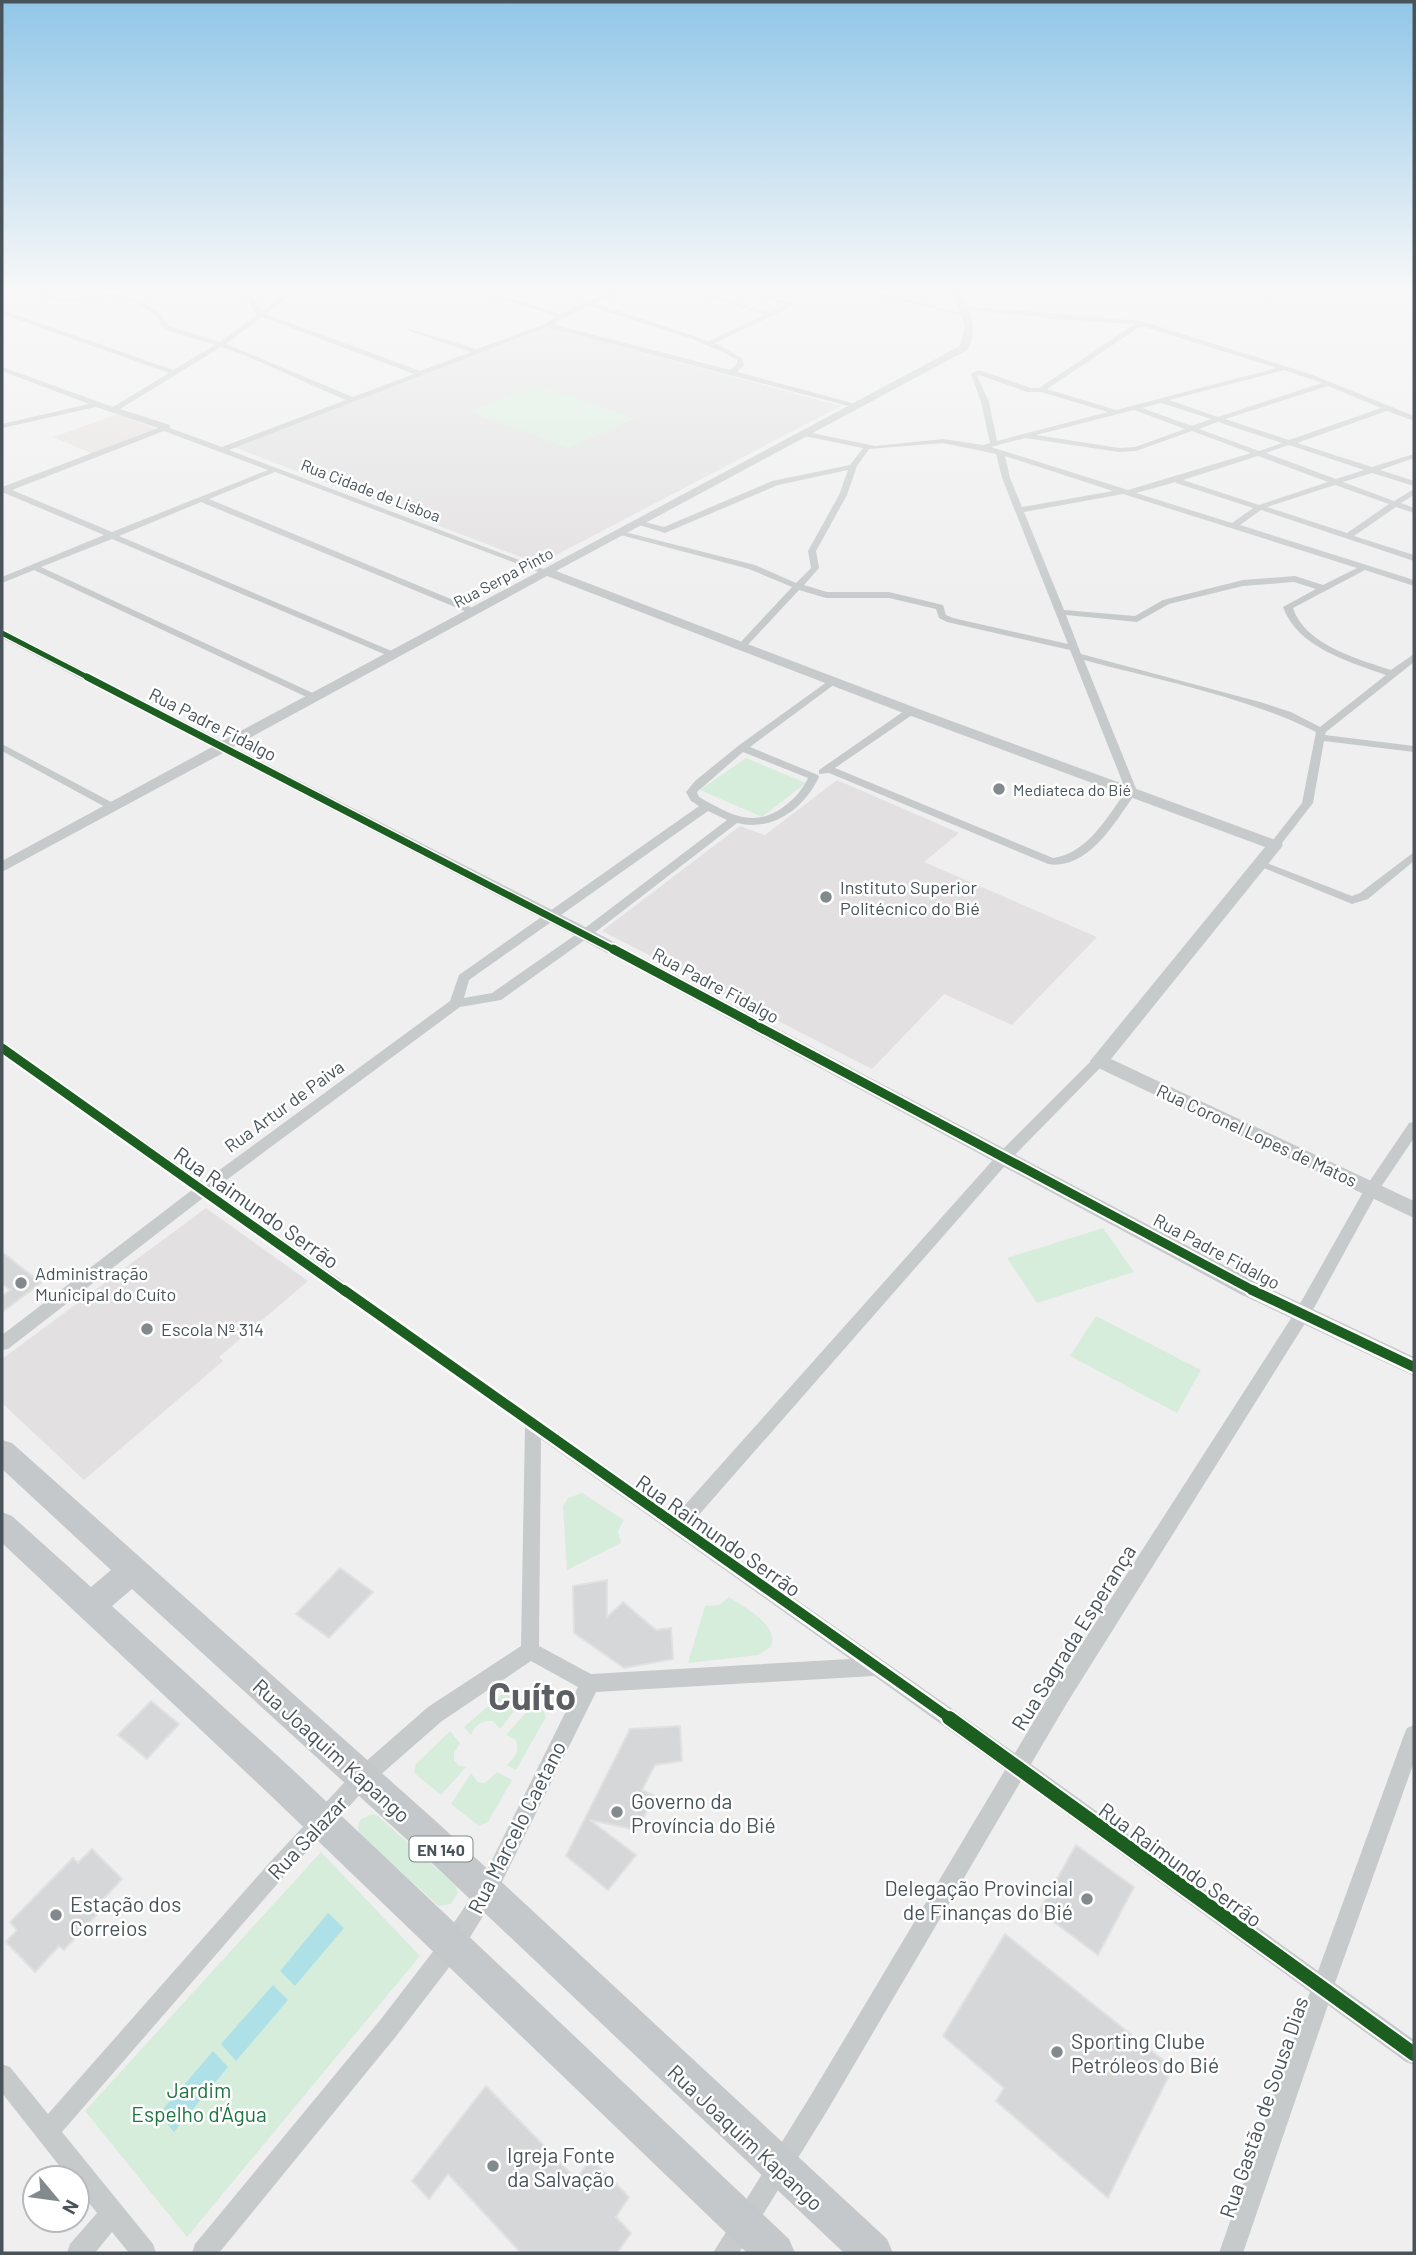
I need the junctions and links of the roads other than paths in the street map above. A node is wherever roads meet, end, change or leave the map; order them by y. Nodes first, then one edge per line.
1 (69, 394) edge
2 (138, 394) edge
3 (339, 394) edge
4 (363, 394) edge
5 (816, 394) edge
6 (879, 394) edge
7 (981, 394) edge
8 (1056, 394) edge
9 (1188, 394) edge
10 (1295, 394) edge
11 (1351, 394) edge
12 (351, 399) junction
13 (1163, 401) junction
14 (97, 405) junction
15 (859, 405) junction
16 (114, 408) junction
17 (1136, 408) junction
18 (1385, 409) junction
19 (1118, 412) junction
20 (1218, 419) junction
21 (1414, 419) edge
22 (2, 426) edge
23 (167, 427) junction
24 (1192, 430) junction
25 (807, 434) junction
26 (1024, 436) junction
27 (994, 444) junction
28 (1288, 444) junction
29 (867, 447) junction
30 (983, 447) junction
31 (224, 449) junction
32 (1000, 453) junction
33 (1260, 455) junction
34 (1414, 456) edge
35 (852, 467) junction
36 (276, 469) junction
37 (1374, 470) junction
38 (1177, 480) junction
39 (1337, 482) junction
40 (1414, 484) edge
41 (3, 489) edge
42 (1414, 491) edge
43 (1126, 492) junction
44 (201, 499) junction
45 (1395, 503) junction
46 (1260, 508) junction
47 (1019, 510) junction
48 (1414, 511) edge
49 (637, 523) junction
50 (1236, 525) junction
51 (617, 533) junction
52 (114, 535) junction
53 (1348, 536) junction
54 (1414, 558) edge
55 (34, 567) junction
56 (1365, 567) junction
57 (547, 572) junction
58 (2, 580) edge
59 (1414, 583) edge
60 (799, 587) junction
61 (1324, 589) junction
62 (472, 611) junction
63 (1060, 612) junction
64 (2, 633) edge
65 (741, 647) junction
66 (1075, 651) junction
67 (391, 654) junction
68 (1414, 657) edge
69 (1393, 674) junction
70 (834, 681) junction
71 (313, 697) junction
72 (911, 711) junction
73 (1321, 735) junction
74 (223, 746) junction
75 (2, 747) edge
76 (742, 748) junction
77 (1414, 749) edge
78 (828, 769) junction
79 (814, 777) junction
80 (1132, 791) junction
81 (111, 806) junction
82 (707, 806) junction
83 (735, 819) junction
84 (1275, 845) junction
85 (1414, 855) edge
86 (1260, 864) junction
87 (2, 867) edge
88 (549, 916) junction
89 (584, 934) junction
90 (456, 1003) junction
91 (2, 1048) edge
92 (1098, 1061) junction
93 (1414, 1127) edge
94 (1005, 1156) junction
95 (1372, 1189) junction
96 (204, 1190) junction
97 (1414, 1210) edge
98 (1303, 1313) junction
99 (2, 1344) edge
100 (1414, 1367) edge
101 (533, 1424) junction
102 (2, 1452) edge
103 (2, 1525) edge
104 (677, 1527) junction
105 (131, 1572) junction
106 (89, 1607) junction
107 (530, 1651) junction
108 (874, 1667) junction
109 (590, 1683) junction
110 (1414, 1735) edge
111 (1020, 1768) junction
112 (363, 1777) junction
113 (321, 1819) junction
114 (487, 1891) junction
115 (453, 1944) junction
116 (1322, 1989) junction
117 (1414, 2054) edge
118 (2, 2075) edge
119 (47, 2132) junction
120 (779, 2169) junction
121 (112, 2214) junction
122 (744, 2223) junction
123 (79, 2253) edge
124 (144, 2253) edge
125 (204, 2253) edge
126 (725, 2253) edge
127 (775, 2253) edge
128 (873, 2253) edge
129 (1231, 2253) edge

1 - 14 street
2 - 16 street
3 - 12 street
4 - 12 street
5 - 15 street
6 - 15 street, Rua Serpa Pinto
7 - 27 street
8 - 19 street
9 - 13 street
10 - 20 street
11 - 18 street
12 - 31 street
13 - 17 street
13 - 20 street
14 - 16 street, Rua Cidade de Lisboa
14 - 22 street
15 - 25 street, Rua Serpa Pinto
16 - 23 street, Rua Cidade de Lisboa
17 - 19 street
17 - 24 street
18 - 21 street
18 - 28 street
19 - 26 street
20 - 24 street
20 - 28 street
23 - 31 street, Rua Cidade de Lisboa
23 - 41 street
24 - 26 street
24 - 33 street
25 - 29 street
25 - 49 street, Rua Serpa Pinto
26 - 27 street
27 - 30 street
28 - 33 street
28 - 37 street
29 - 30 street
29 - 35 street
30 - 32 street
31 - 36 street, Rua Cidade de Lisboa
32 - 43 street
32 - 47 street
33 - 38 street
33 - 39 street
34 - 37 street
35 - 49 street
35 - 60 street
36 - 44 street
36 - 57 street, Rua Cidade de Lisboa
37 - 39 street
37 - 40 street
38 - 43 street
38 - 46 street
39 - 45 street
39 - 46 street
41 - 52 street
42 - 45 street
43 - 47 street
43 - 50 street
44 - 52 street
44 - 62 street
45 - 48 street
45 - 53 street
46 - 50 street
46 - 53 street
47 - 63 street
49 - 51 street, Rua Serpa Pinto
50 - 56 street
51 - 57 street, Rua Serpa Pinto
51 - 60 street
52 - 55 street
52 - 67 street
53 - 54 street
55 - 58 street
55 - 71 street
56 - 59 street
56 - 61 street
57 - 62 street, Rua Serpa Pinto
57 - 65 street
60 - 65 street
60 - 66 street
61 - 63 street
61 - 69 street
62 - 67 street, Rua Serpa Pinto
63 - 66 street
64 - 74 street, Rua Padre Fidalgo
65 - 70 street
66 - 73 street
66 - 80 street
67 - 71 street, Rua Serpa Pinto
68 - 69 street
69 - 73 street
70 - 72 street
70 - 76 street
71 - 74 street, Rua Serpa Pinto
72 - 78 street
72 - 80 street
73 - 77 street
73 - 84 street
74 - 81 street, Rua Serpa Pinto
74 - 88 street, Rua Padre Fidalgo
75 - 81 street
76 - 79 street
76 - 82 street
78 - 79 street
78 - 80 street
79 - 83 street
80 - 84 street
81 - 87 street, Rua Serpa Pinto
82 - 83 street
82 - 88 street
83 - 89 street
84 - 86 street
85 - 86 street
86 - 92 street
88 - 89 street, Rua Padre Fidalgo
88 - 90 street
89 - 90 street
89 - 94 street, Rua Padre Fidalgo
90 - 96 street, Rua Artur de Paiva
91 - 96 street, Rua Raimundo Serrão
92 - 94 street
92 - 95 street, Rua Coronel Lopes de Matos
93 - 95 street, Rua Sagrada Esperança
94 - 98 street, Rua Padre Fidalgo
94 - 104 street
95 - 97 street, Rua Coronel Lopes de Matos
95 - 98 street, Rua Sagrada Esperança
96 - 99 street, Rua Artur de Paiva
96 - 101 street, Rua Raimundo Serrão
98 - 100 street, Rua Padre Fidalgo
98 - 111 street, Rua Sagrada Esperança
101 - 104 street, Rua Raimundo Serrão
101 - 107 street
102 - 105 main road, Rua Joaquim Kapango / EN 140
103 - 106 main road
104 - 108 street, Rua Raimundo Serrão
105 - 106 main road
105 - 112 main road, Rua Joaquim Kapango / EN 140
106 - 113 main road
107 - 109 street
107 - 112 street, Rua Salazar
108 - 109 street
108 - 111 street, Rua Raimundo Serrão
109 - 114 street, Rua Marcelo Caetano
110 - 116 street, Rua Gastão de Sousa Dias
111 - 116 street, Rua Raimundo Serrão
111 - 120 street, Rua Sagrada Esperança
112 - 113 street, Rua Salazar
112 - 114 main road, Rua Joaquim Kapango / EN 140
113 - 115 main road
113 - 119 street, Rua Salazar
114 - 115 street, Rua Marcelo Caetano
114 - 120 main road, Rua Joaquim Kapango / EN 140
115 - 122 main road
115 - 125 street, Rua Marcelo Caetano
116 - 117 street, Rua Raimundo Serrão
116 - 129 street, Rua Gastão de Sousa Dias
118 - 119 street
119 - 121 street
120 - 122 street, Rua Sagrada Esperança
120 - 128 main road, Rua Joaquim Kapango / EN 140
121 - 123 street
121 - 124 street
122 - 126 street, Rua Sagrada Esperança
122 - 127 main road

